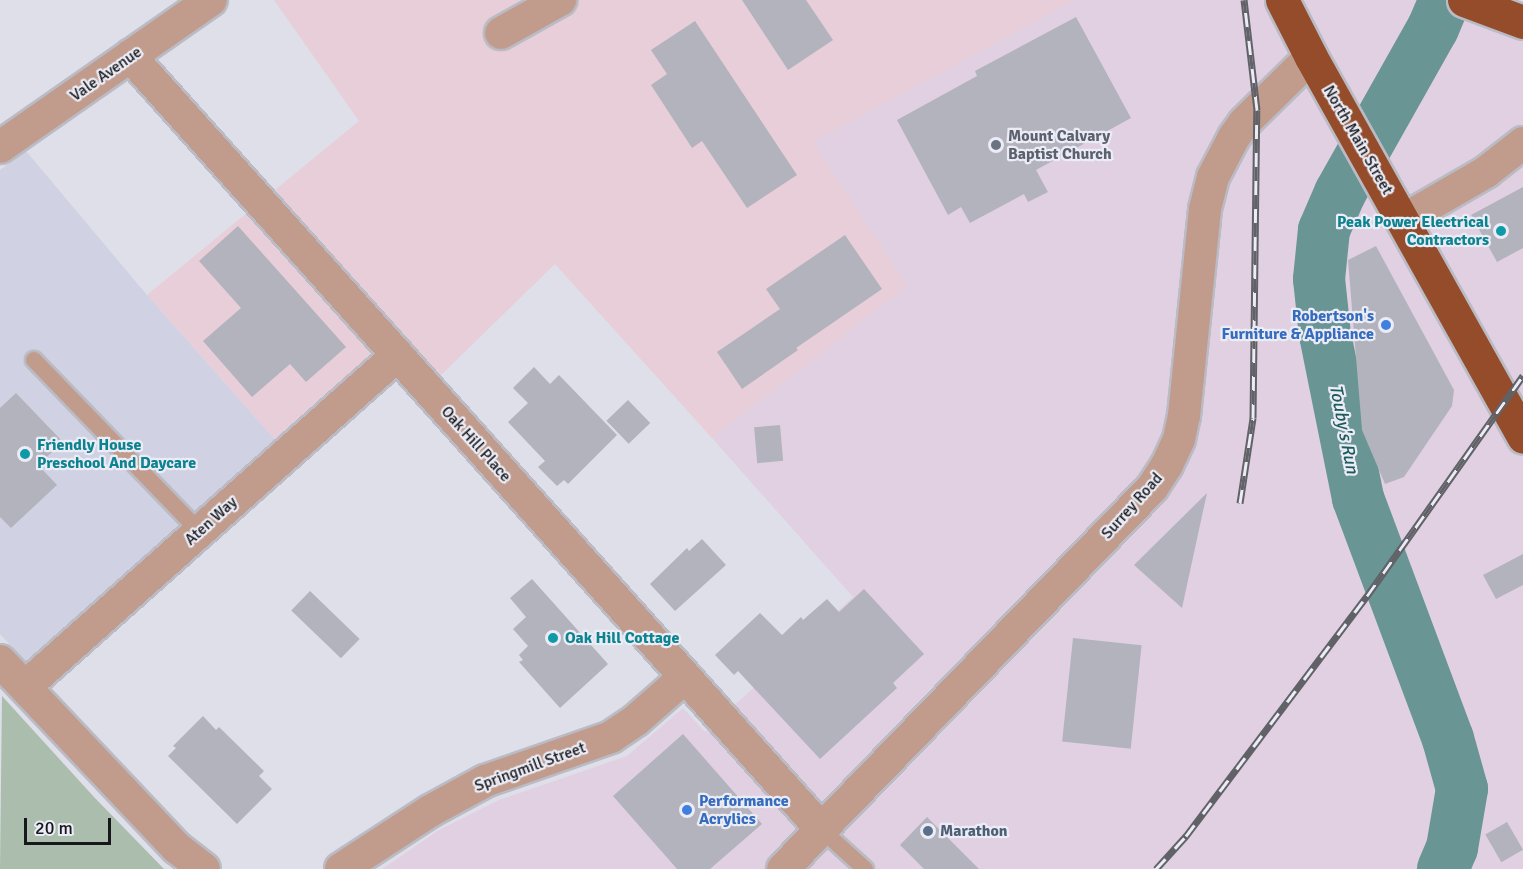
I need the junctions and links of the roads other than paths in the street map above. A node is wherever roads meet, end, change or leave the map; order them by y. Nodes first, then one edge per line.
1 (211, 0) edge
2 (560, 0) edge
3 (1282, 0) edge
4 (1464, 0) edge
5 (1514, 20) edge
6 (501, 33) dead end
7 (130, 56) junction
8 (1311, 57) junction
9 (1523, 143) edge
10 (0, 147) edge
11 (1403, 220) junction
12 (397, 355) junction
13 (34, 360) dead end
14 (1523, 437) edge
15 (199, 531) junction
16 (0, 661) edge
17 (684, 678) junction
18 (25, 687) junction
19 (822, 830) junction
20 (204, 869) edge
21 (341, 869) edge
22 (783, 869) edge
23 (865, 869) edge

1 - 7 street, Vale Avenue
2 - 6 street
3 - 8 highway, North Main Street
4 - 5 highway
7 - 10 street, Vale Avenue
7 - 12 street, Oak Hill Place
8 - 11 highway, North Main Street
8 - 19 street, Surrey Road
9 - 11 street
11 - 14 highway, North Main Street
12 - 15 street, Aten Way
12 - 17 street, Oak Hill Place
13 - 15 lane
15 - 18 street, Aten Way
16 - 18 street
17 - 19 street, Oak Hill Place
17 - 21 street, Springmill Street
18 - 20 street
19 - 22 street, Surrey Road
19 - 23 lane

